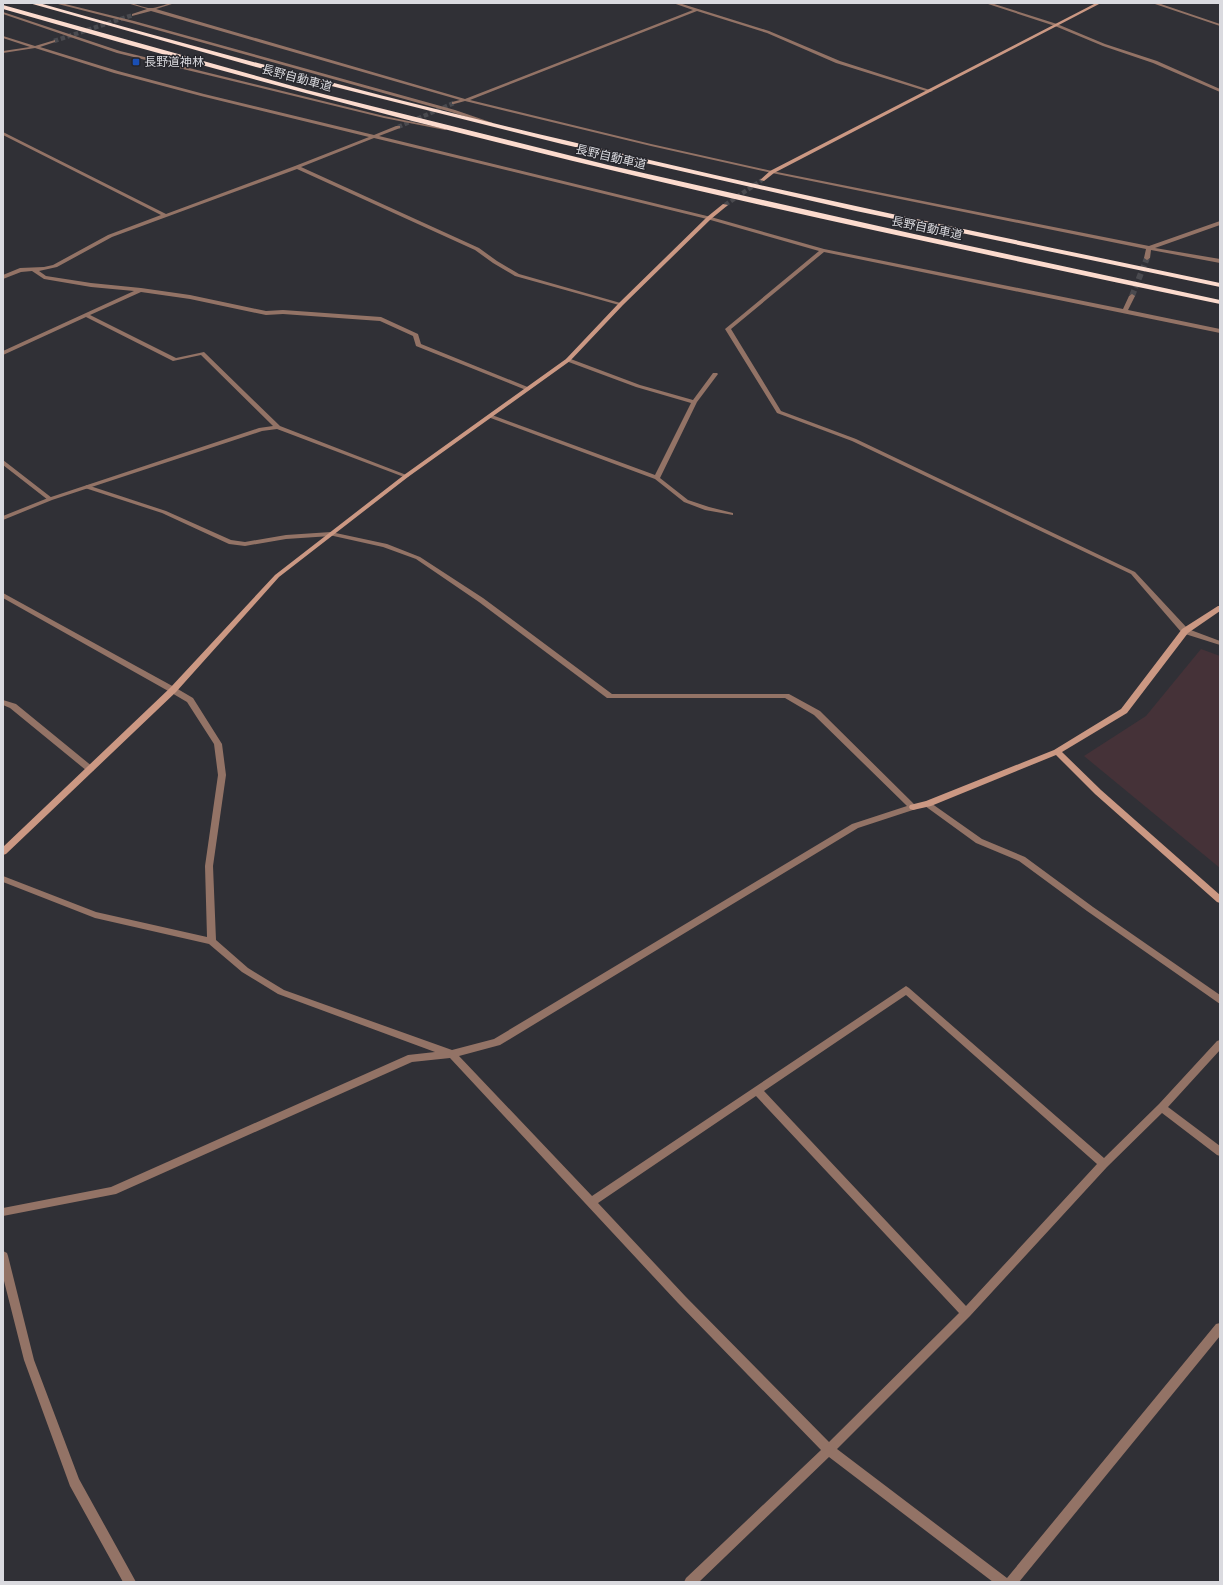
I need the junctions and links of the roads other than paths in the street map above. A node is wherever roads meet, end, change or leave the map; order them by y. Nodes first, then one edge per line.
1 (32, 3) edge
2 (56, 3) edge
3 (129, 3) edge
4 (173, 3) edge
5 (676, 3) edge
6 (987, 3) edge
7 (1099, 3) edge
8 (1154, 3) edge
9 (3, 7) edge
10 (152, 9) junction
11 (696, 10) junction
12 (3, 13) edge
13 (133, 15) tunnel mouth
14 (1056, 25) junction
15 (1220, 25) edge
16 (3, 37) edge
17 (54, 41) tunnel mouth
18 (35, 47) junction
19 (3, 52) edge
20 (1220, 90) edge
21 (931, 91) junction
22 (465, 100) junction
23 (454, 103) tunnel mouth
24 (398, 127) tunnel mouth
25 (504, 128) junction
26 (452, 130) junction
27 (3, 132) edge
28 (373, 137) junction
29 (297, 167) junction
30 (772, 172) junction
31 (762, 180) tunnel mouth
32 (725, 205) tunnel mouth
33 (166, 216) junction
34 (709, 218) junction
35 (1220, 223) edge
36 (1149, 248) junction
37 (823, 250) junction
38 (1147, 258) tunnel mouth
39 (1220, 261) edge
40 (34, 270) junction
41 (3, 277) edge
42 (1220, 285) edge
43 (141, 290) junction
44 (1132, 296) tunnel mouth
45 (1220, 302) edge
46 (621, 304) junction
47 (1124, 312) junction
48 (86, 315) junction
49 (1220, 331) edge
50 (3, 353) edge
51 (568, 360) junction
52 (715, 374) dead end
53 (528, 389) junction
54 (694, 402) junction
55 (490, 416) junction
56 (278, 426) junction
57 (3, 462) edge
58 (406, 476) junction
59 (657, 478) junction
60 (87, 487) junction
61 (50, 499) junction
62 (731, 514) dead end
63 (3, 518) edge
64 (331, 534) junction
65 (3, 595) edge
66 (1220, 608) edge
67 (1186, 631) junction
68 (1220, 642) edge
69 (173, 690) junction
70 (3, 702) edge
71 (1058, 752) junction
72 (90, 769) junction
73 (928, 804) junction
74 (913, 807) junction
75 (3, 852) edge
76 (3, 879) edge
77 (1220, 900) edge
78 (212, 941) junction
79 (1220, 1000) edge
80 (1220, 1044) edge
81 (452, 1054) junction
82 (757, 1090) junction
83 (1162, 1107) junction
84 (1220, 1152) edge
85 (1104, 1164) junction
86 (590, 1203) junction
87 (3, 1212) edge
88 (3, 1256) edge
89 (966, 1313) junction
90 (1220, 1328) edge
91 (829, 1450) junction
92 (130, 1582) edge
93 (690, 1582) edge
94 (1003, 1582) edge
95 (1011, 1582) edge

1 - 25 highway, 長野自動車道
2 - 25 street
3 - 10 street
4 - 10 street
5 - 11 street
6 - 14 street
7 - 14 street
8 - 15 street
9 - 26 highway, 長野自動車道
10 - 13 street
10 - 22 street
11 - 21 street
11 - 22 street
12 - 26 street
14 - 20 street
14 - 21 street
16 - 18 street
17 - 18 street
18 - 19 street
18 - 28 street
21 - 30 street
22 - 23 street
22 - 30 street
24 - 28 street
25 - 42 highway, 長野自動車道
26 - 45 highway, 長野自動車道
27 - 33 street
28 - 29 street
28 - 34 street
29 - 33 street
29 - 46 street
30 - 31 street
30 - 36 street
32 - 34 street
33 - 40 street
34 - 37 street
34 - 46 street
35 - 36 street
36 - 38 street
36 - 39 street
37 - 47 street
37 - 67 street
40 - 41 street
40 - 43 street
43 - 48 street
43 - 53 street
44 - 47 street
46 - 51 street
47 - 49 street
48 - 50 street
48 - 56 street
51 - 53 street
51 - 54 street
52 - 54 street
53 - 55 street
54 - 59 street
55 - 58 street
55 - 59 street
56 - 58 street
56 - 60 street
57 - 61 street
58 - 64 street
59 - 62 street
60 - 61 street
60 - 64 street
61 - 63 street
64 - 69 street
64 - 74 street
65 - 69 street
66 - 67 street
67 - 68 street
67 - 71 street
69 - 72 street
69 - 78 street
70 - 72 street
71 - 73 street
71 - 77 street
72 - 75 street
73 - 74 street
73 - 79 street
74 - 81 street
76 - 78 street
78 - 81 street
80 - 83 street
81 - 86 street
81 - 87 street
82 - 85 street
82 - 86 street
82 - 89 street
83 - 84 street
83 - 85 street
85 - 89 street
86 - 91 street
88 - 92 street
89 - 91 street
90 - 95 street
91 - 93 street
91 - 94 street

